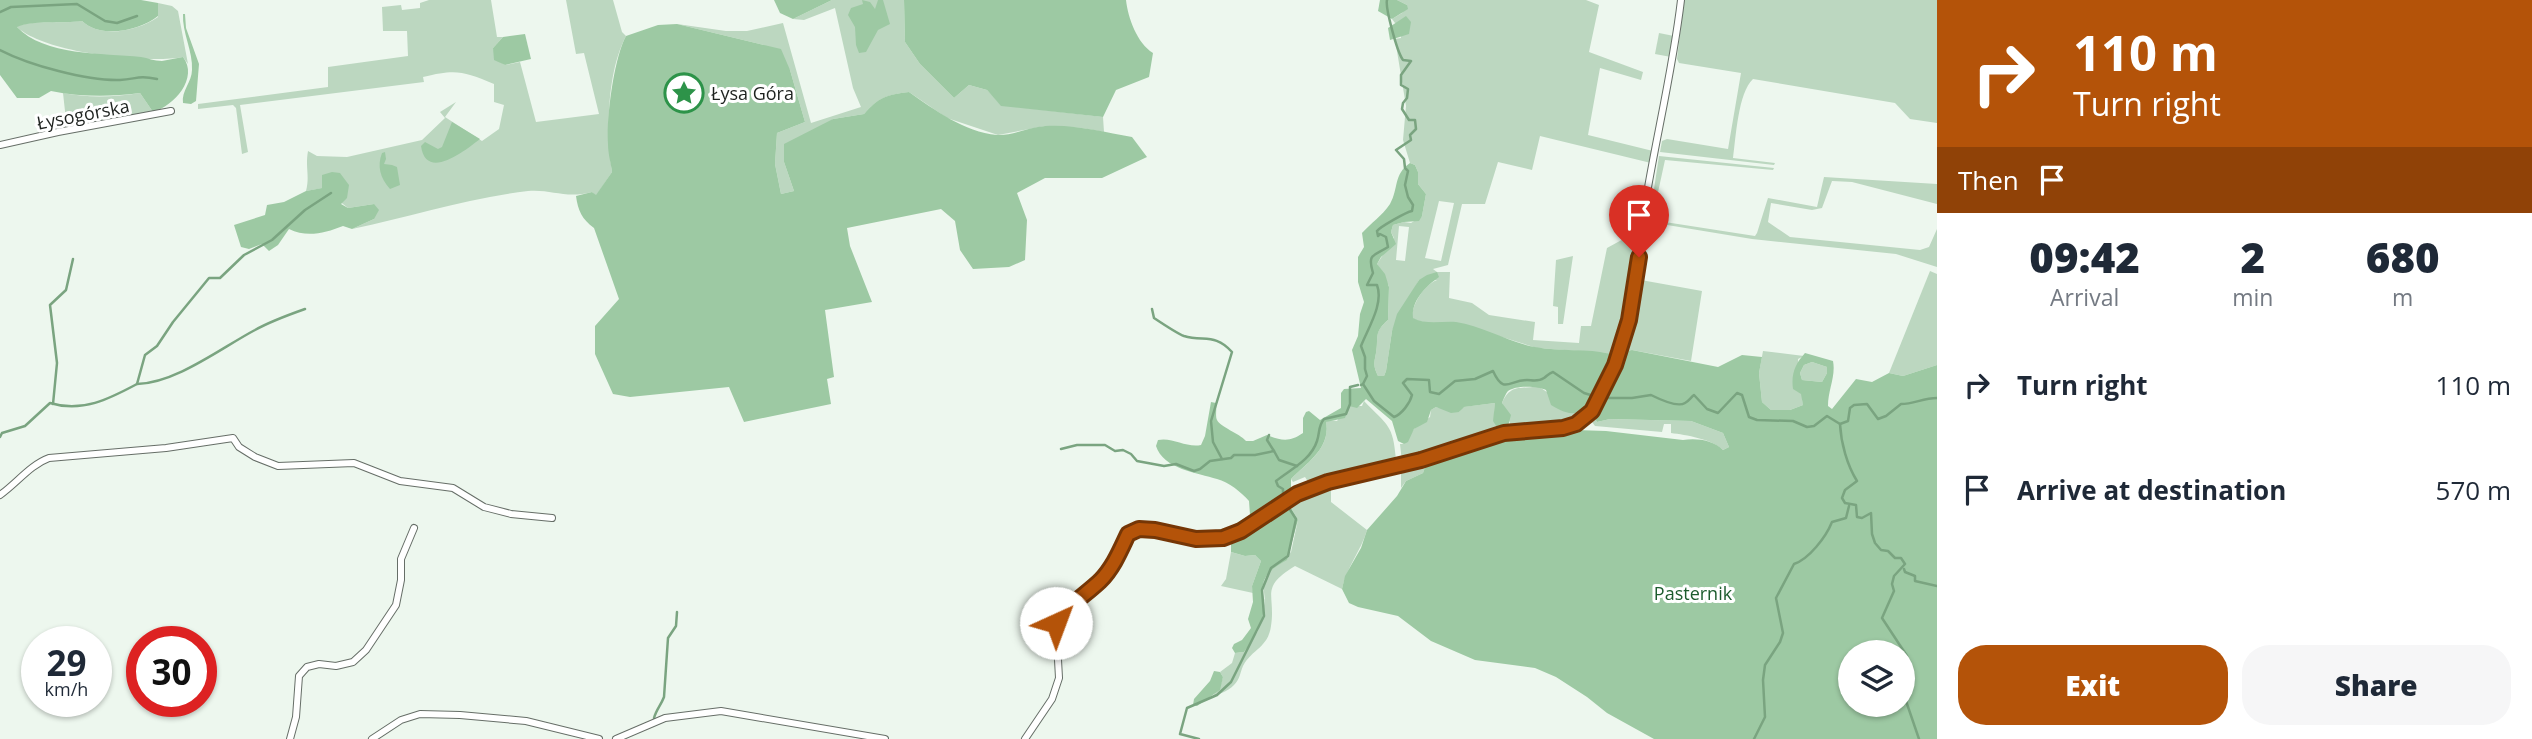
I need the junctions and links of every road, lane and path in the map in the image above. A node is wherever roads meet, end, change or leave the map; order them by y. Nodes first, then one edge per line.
1 (1681, 0) edge
2 (171, 111) dead end
3 (0, 145) edge
4 (0, 495) edge
5 (552, 518) dead end
6 (414, 528) dead end
7 (290, 739) edge
8 (372, 739) edge
9 (599, 739) edge
10 (616, 739) edge
11 (885, 739) edge
12 (1025, 739) edge

1 - 12 street
2 - 3 street, Łysogórska
4 - 5 street
6 - 7 street
8 - 9 street
10 - 11 street

